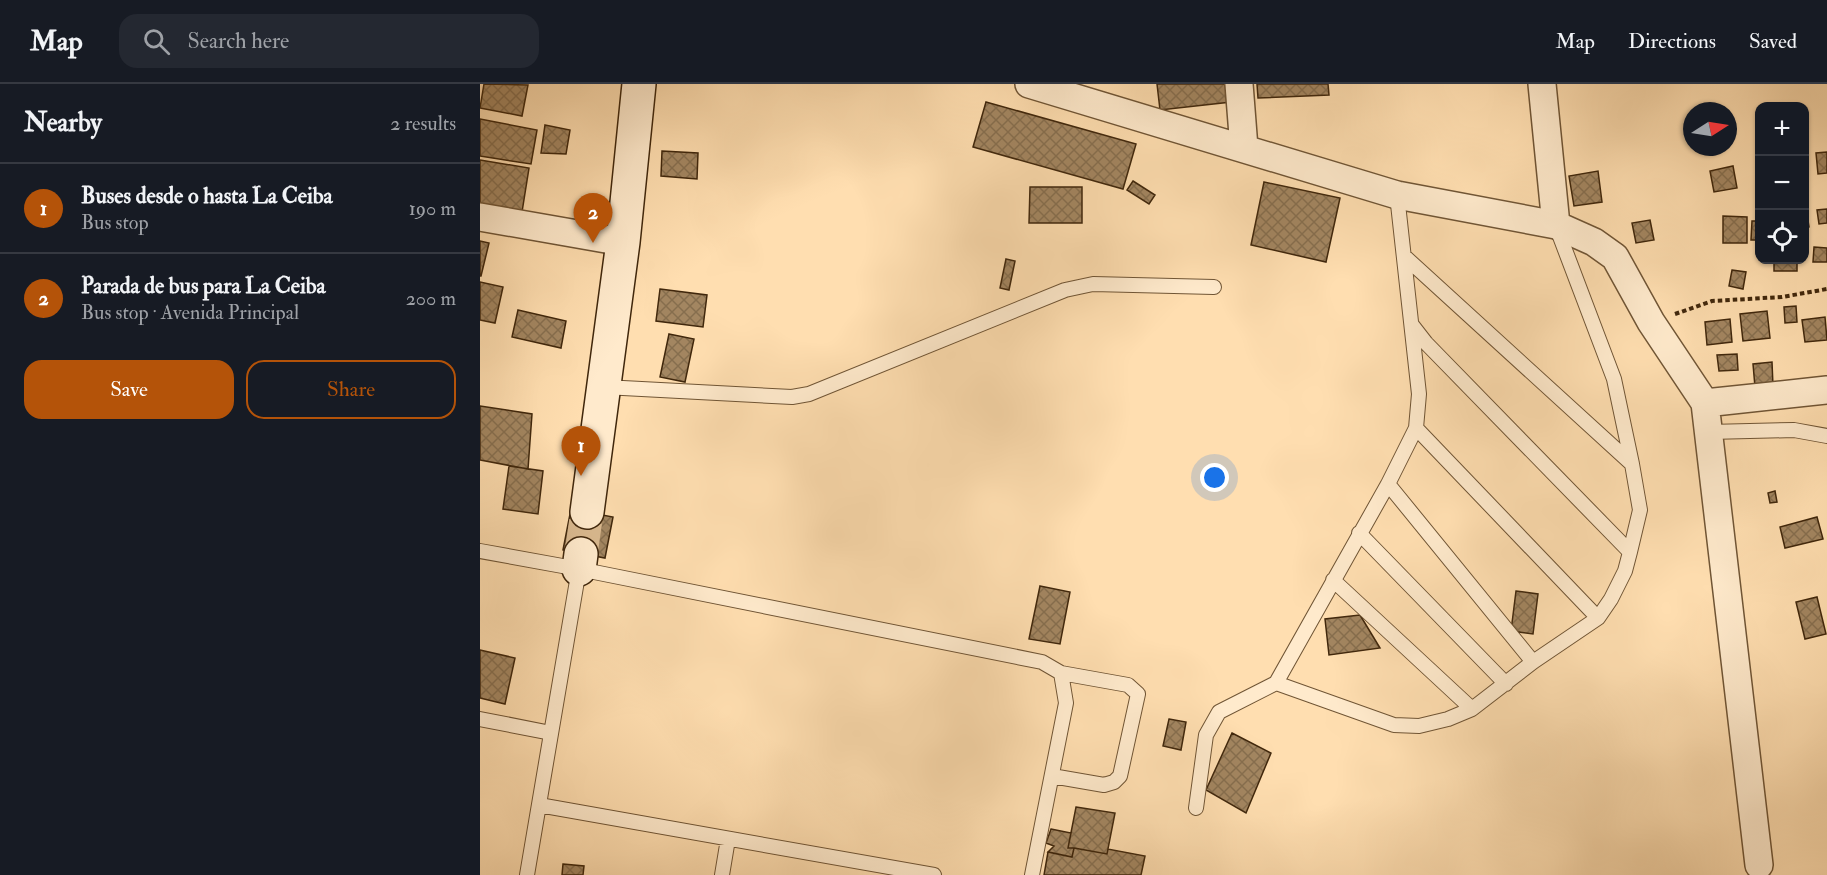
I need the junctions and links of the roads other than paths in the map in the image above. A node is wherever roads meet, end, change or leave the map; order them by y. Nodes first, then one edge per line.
1 (639, 84) edge
2 (1029, 84) edge
3 (1239, 84) edge
4 (1542, 84) edge
5 (1244, 148) junction
6 (1397, 195) junction
7 (480, 217) edge
8 (1556, 225) junction
9 (623, 242) junction
10 (1404, 256) junction
11 (1214, 287) dead end
12 (1412, 325) junction
13 (604, 387) junction
14 (1827, 390) edge
15 (1705, 403) junction
16 (1416, 428) junction
17 (1709, 432) junction
18 (1827, 436) edge
19 (1632, 464) junction
20 (1388, 484) junction
21 (587, 512) tunnel mouth
22 (1359, 533) junction
23 (480, 551) edge
24 (1630, 552) junction
25 (580, 561) junction
26 (1333, 580) junction
27 (1598, 618) junction
28 (1533, 662) junction
29 (1061, 673) junction
30 (1276, 683) junction
31 (1506, 684) junction
32 (1472, 709) junction
33 (480, 719) edge
34 (551, 732) junction
35 (1052, 776) junction
36 (539, 805) junction
37 (1196, 807) dead end
38 (728, 838) junction
39 (1759, 865) dead end
40 (527, 875) edge
41 (722, 875) edge
42 (934, 875) edge
43 (1032, 875) edge

1 - 9 main road
2 - 5 street
3 - 5 street
4 - 8 street
5 - 6 street
6 - 8 street
6 - 10 lane
7 - 9 street
8 - 15 street
8 - 19 lane
9 - 13 main road
10 - 12 lane
10 - 19 lane
11 - 13 lane
12 - 16 lane
12 - 24 lane
13 - 21 main road
14 - 15 street
15 - 17 street
16 - 20 lane
16 - 27 lane
17 - 18 lane
17 - 39 street
19 - 24 lane
20 - 22 lane
20 - 28 lane
22 - 26 lane
22 - 31 lane
23 - 25 lane
24 - 27 lane
25 - 29 lane
25 - 34 lane
26 - 30 lane
26 - 32 lane
27 - 28 lane
28 - 31 lane
29 - 35 lane
29 - 35 lane
30 - 32 lane
30 - 37 lane
31 - 32 lane
33 - 34 lane
34 - 36 lane
35 - 43 lane
36 - 38 lane
36 - 40 lane
38 - 41 lane
38 - 42 lane

